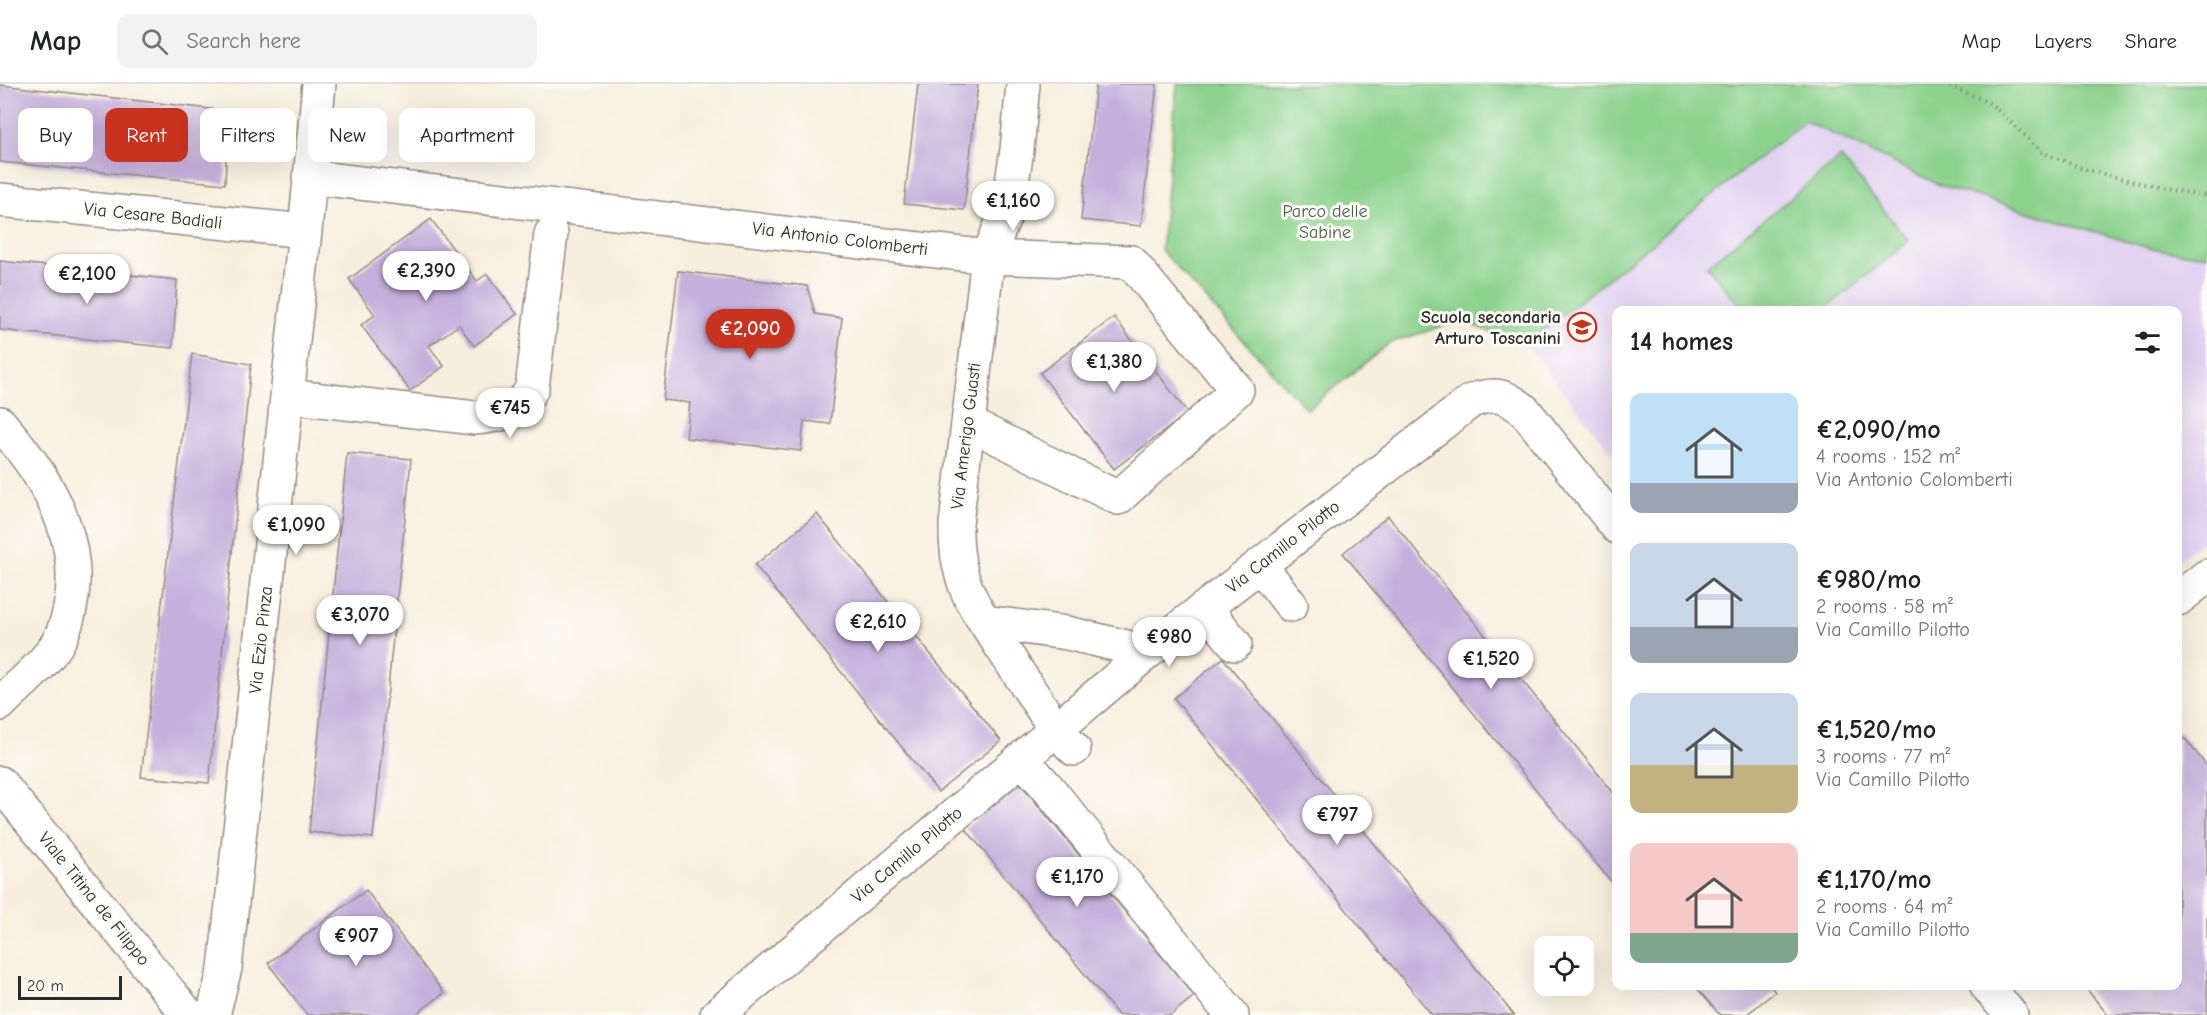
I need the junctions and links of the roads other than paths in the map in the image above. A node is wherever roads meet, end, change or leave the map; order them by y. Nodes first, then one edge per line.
1 (320, 84) edge
2 (1023, 84) edge
3 (309, 177) junction
4 (0, 200) edge
5 (305, 231) junction
6 (551, 234) dead end
7 (988, 257) junction
8 (287, 396) junction
9 (0, 423) edge
10 (968, 423) junction
11 (1612, 521) edge
12 (1260, 565) junction
13 (2207, 576) edge
14 (2182, 596) edge
15 (1291, 605) dead end
16 (1205, 608) junction
17 (985, 621) junction
18 (1235, 644) dead end
19 (1148, 652) junction
20 (0, 704) edge
21 (1065, 739) junction
22 (1022, 759) junction
23 (0, 783) edge
24 (1990, 990) edge
25 (188, 1015) edge
26 (213, 1015) edge
27 (717, 1015) edge
28 (1232, 1015) edge
29 (2011, 1015) edge

1 - 3 street, Via Ezio Pinza
2 - 7 street, Via Amerigo Guasti
3 - 5 street, Via Ezio Pinza
3 - 7 street, Via Antonio Colomberti
4 - 5 street, Via Cesare Badiali
5 - 8 street, Via Ezio Pinza
6 - 8 street
7 - 10 street, Via Amerigo Guasti
7 - 10 street, Via Antonio Colomberti
8 - 26 street, Via Ezio Pinza
9 - 20 street
10 - 17 street, Via Amerigo Guasti
11 - 12 street, Via Camillo Pilotto
12 - 15 street
12 - 16 street, Via Camillo Pilotto
13 - 14 street
16 - 18 street
16 - 19 street, Via Camillo Pilotto
17 - 19 street
17 - 21 street, Via Amerigo Guasti
19 - 21 street, Via Camillo Pilotto
21 - 22 street, Via Camillo Pilotto
22 - 27 street, Via Camillo Pilotto
22 - 28 street
23 - 25 street, Viale Titina de Filippo
24 - 29 street

